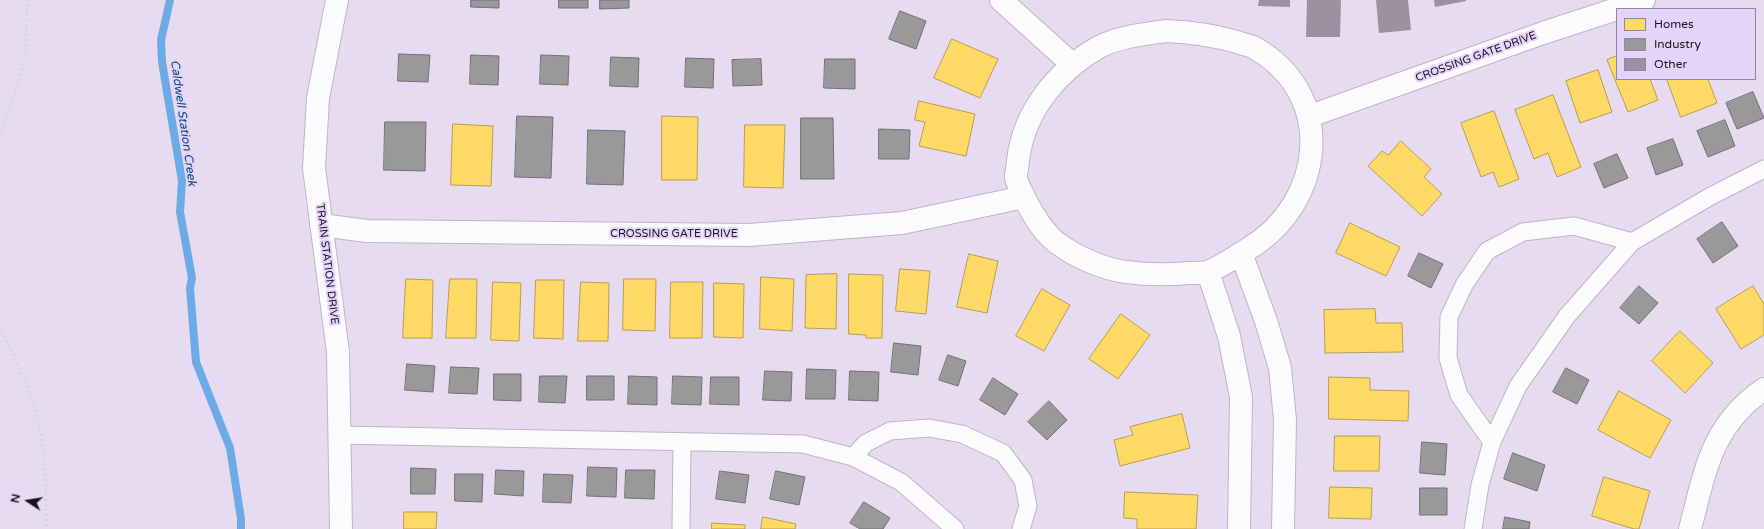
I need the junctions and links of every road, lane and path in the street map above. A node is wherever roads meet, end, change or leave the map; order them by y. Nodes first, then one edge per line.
1 (27, 0) edge
2 (337, 0) edge
3 (1001, 0) edge
4 (1644, 0) edge
5 (1620, 8) edge
6 (1616, 9) edge
7 (1073, 65) junction
8 (1310, 116) junction
9 (0, 137) edge
10 (1764, 169) edge
11 (1024, 197) junction
12 (321, 225) junction
13 (1632, 242) junction
14 (1241, 253) junction
15 (1208, 272) junction
16 (0, 327) edge
17 (1764, 389) edge
18 (340, 435) junction
19 (682, 442) junction
20 (1492, 442) junction
21 (853, 457) junction
22 (47, 529) edge
23 (341, 529) edge
24 (681, 529) edge
25 (955, 529) edge
26 (1021, 529) edge
27 (1239, 529) edge
28 (1283, 529) edge
29 (1473, 529) edge
30 (1690, 529) edge

1 - 9 path
2 - 12 street, TRAIN STATION DRIVE
3 - 7 street
4 - 5 street, CROSSING GATE DRIVE
6 - 8 street, CROSSING GATE DRIVE
7 - 8 street
7 - 11 street
8 - 14 street
10 - 13 lane
11 - 12 street, CROSSING GATE DRIVE
11 - 15 street
12 - 18 street, TRAIN STATION DRIVE
13 - 20 lane
13 - 20 lane
14 - 15 street
14 - 28 street
15 - 27 street
16 - 22 path
17 - 30 street
18 - 19 lane
18 - 23 street, TRAIN STATION DRIVE
19 - 21 lane
19 - 24 lane
20 - 29 lane
21 - 25 lane
21 - 26 lane

